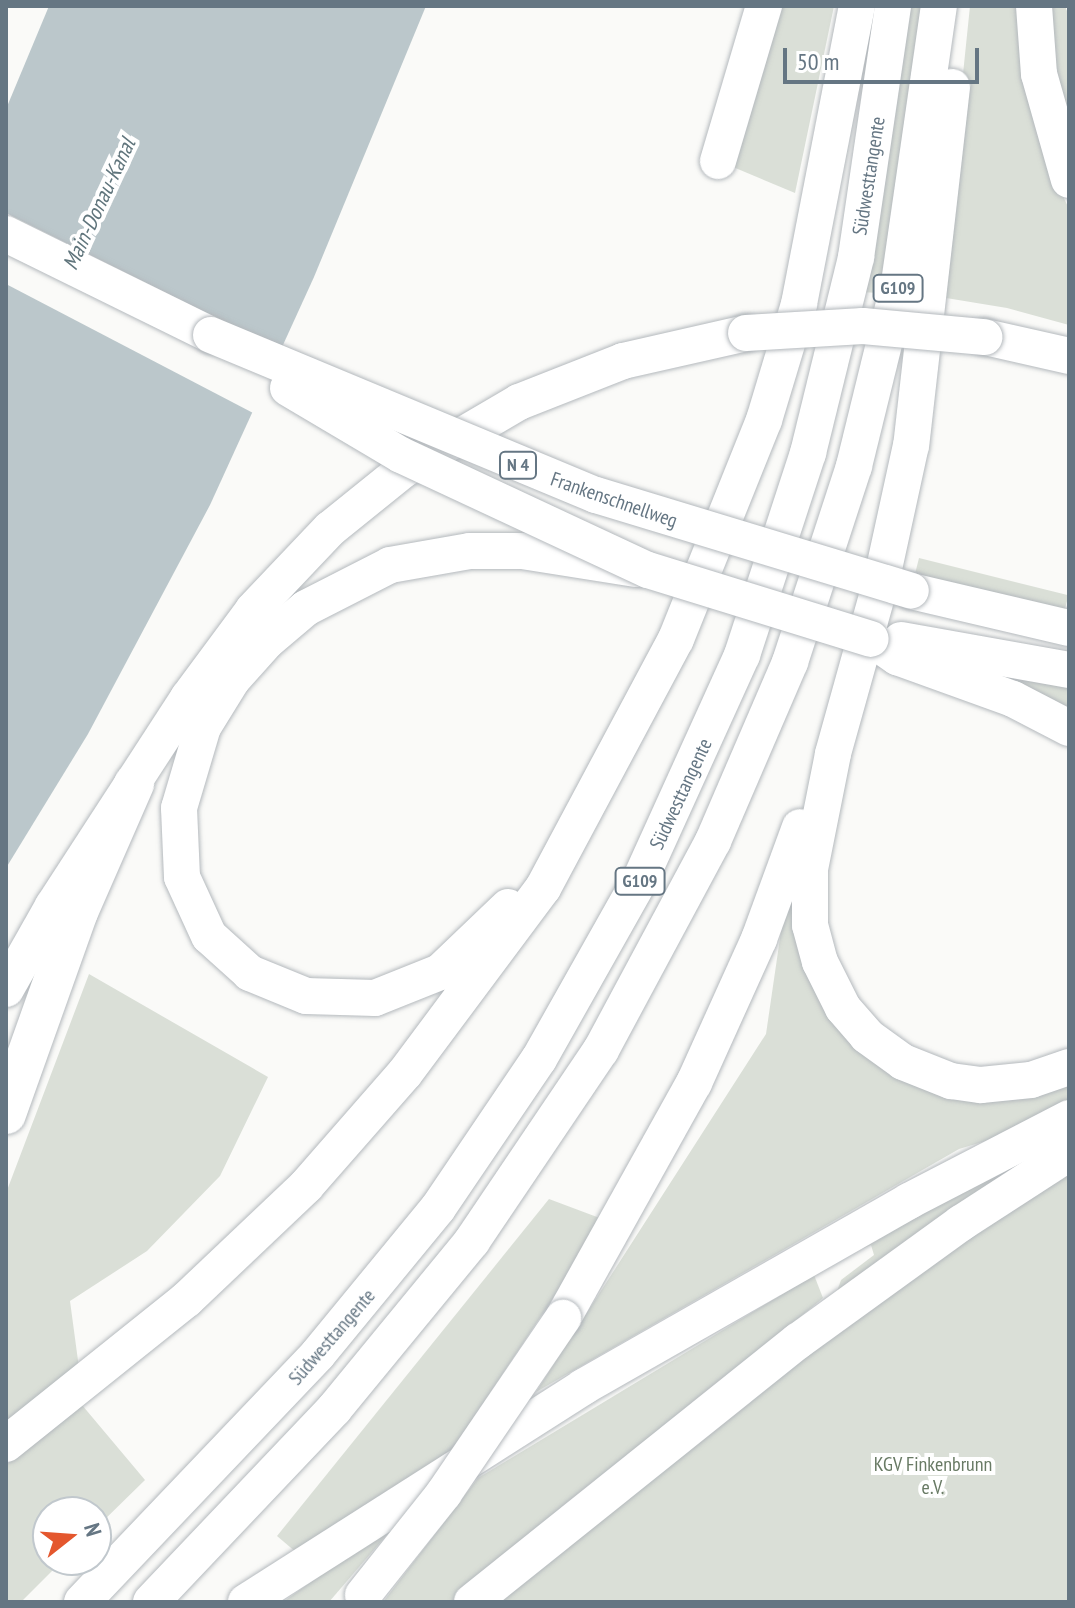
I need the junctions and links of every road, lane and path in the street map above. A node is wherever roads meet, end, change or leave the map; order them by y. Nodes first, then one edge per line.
1 (764, 6) edge
2 (857, 6) edge
3 (893, 6) edge
4 (939, 6) edge
5 (954, 6) edge
6 (1034, 6) edge
7 (718, 161) dead end
8 (1069, 180) edge
9 (6, 234) edge
10 (211, 335) junction
11 (1069, 356) edge
12 (648, 570) junction
13 (1069, 628) edge
14 (890, 645) junction
15 (1069, 670) edge
16 (1069, 728) edge
17 (833, 754) junction
18 (134, 784) junction
19 (572, 834) junction
20 (6, 989) edge
21 (1069, 1067) edge
22 (6, 1114) edge
23 (1069, 1118) edge
24 (1069, 1153) edge
25 (6, 1444) edge
26 (360, 1598) edge
27 (82, 1602) edge
28 (151, 1602) edge
29 (246, 1602) edge
30 (472, 1602) edge

1 - 7 highway
2 - 19 highway
3 - 27 highway, Südwesttangente / G109
4 - 28 highway, G109
5 - 17 highway
6 - 8 highway
9 - 10 highway, Frankenschnellweg / N 4
10 - 12 highway, bridge
10 - 13 highway, Frankenschnellweg / N 4, bridge
11 - 18 highway, bridge
12 - 14 highway, bridge
12 - 19 highway, bridge
14 - 15 highway
14 - 16 highway
17 - 21 highway
17 - 26 highway, bridge
18 - 20 highway
18 - 22 highway
19 - 25 highway
23 - 29 highway
24 - 30 highway

